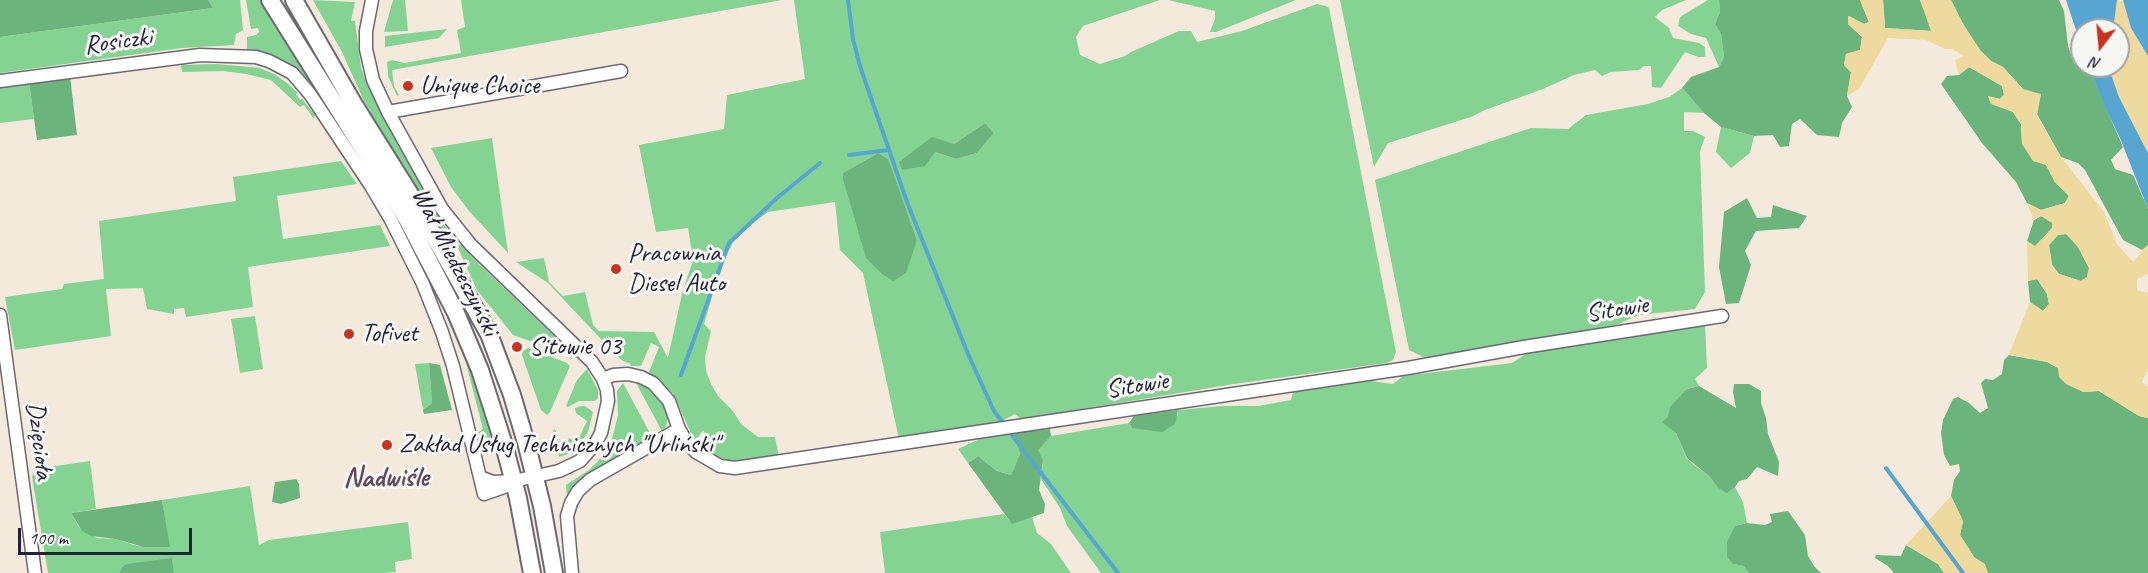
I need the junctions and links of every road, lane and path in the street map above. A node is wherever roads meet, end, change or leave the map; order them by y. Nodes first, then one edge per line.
1 (270, 0) edge
2 (294, 0) edge
3 (372, 0) edge
4 (621, 71) dead end
5 (0, 81) edge
6 (388, 112) junction
7 (0, 315) edge
8 (1722, 315) dead end
9 (603, 379) junction
10 (679, 429) junction
11 (536, 476) junction
12 (480, 477) junction
13 (514, 481) junction
14 (35, 573) edge
15 (532, 573) edge
16 (554, 573) edge
17 (572, 573) edge

1 - 13 main road, Wał Miedzeszyński
2 - 11 main road, Wał Miedzeszyński
3 - 6 street
4 - 6 street
5 - 12 street, Rosiczki
6 - 9 street
7 - 14 street, Dzięcioła
8 - 10 street, Sitowie
9 - 10 street, Sitowie
9 - 11 street
10 - 17 street
11 - 13 street
11 - 16 main road, Wał Miedzeszyński
12 - 13 street
12 - 13 street, Rosiczki
13 - 15 main road, Wał Miedzeszyński

